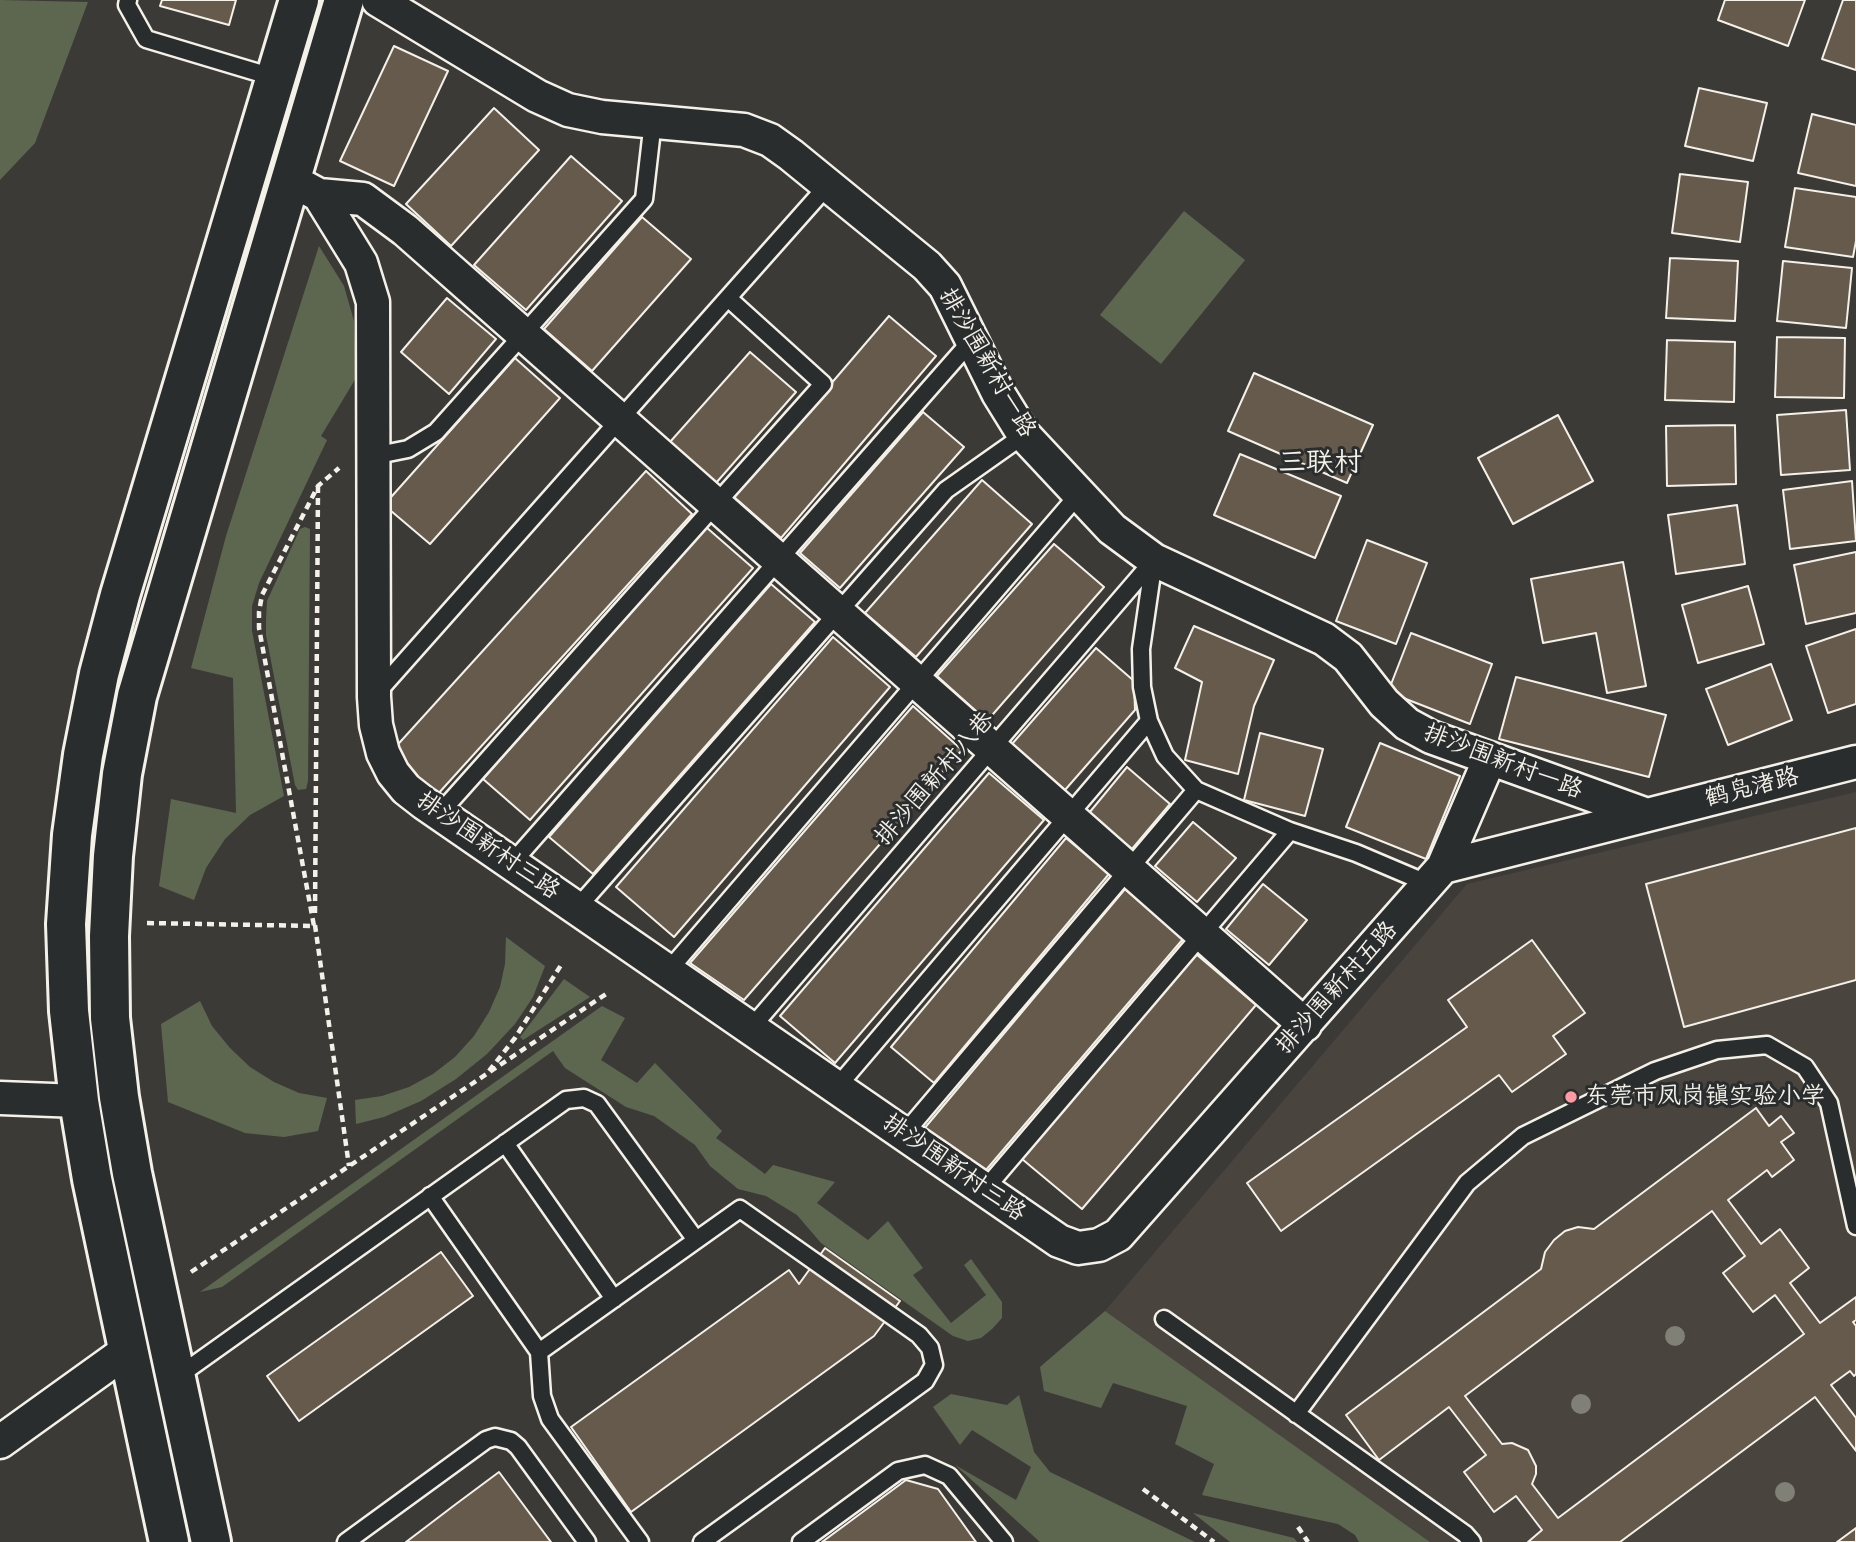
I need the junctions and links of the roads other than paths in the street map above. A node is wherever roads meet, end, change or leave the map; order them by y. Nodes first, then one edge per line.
1 (128, 0) edge
2 (299, 0) edge
3 (344, 0) edge
4 (378, 0) edge
5 (276, 78) junction
6 (653, 121) junction
7 (828, 185) junction
8 (305, 187) junction
9 (728, 298) junction
10 (523, 334) junction
11 (972, 340) junction
12 (620, 419) junction
13 (1024, 435) junction
14 (373, 447) junction
15 (1078, 495) junction
16 (715, 504) junction
17 (1154, 559) junction
18 (839, 612) junction
19 (917, 682) junction
20 (374, 697) junction
21 (1149, 721) junction
22 (992, 748) junction
23 (1490, 758) junction
24 (1856, 762) edge
25 (1196, 790) junction
26 (440, 813) junction
27 (1068, 815) junction
28 (1647, 815) junction
29 (1290, 831) junction
30 (512, 863) junction
31 (1129, 870) junction
32 (1436, 876) junction
33 (577, 908) junction
34 (1202, 934) junction
35 (668, 971) junction
36 (1305, 1025) junction
37 (751, 1028) junction
38 (837, 1087) junction
39 (0, 1098) edge
40 (79, 1101) junction
41 (904, 1134) junction
42 (505, 1143) junction
43 (985, 1189) junction
44 (430, 1196) junction
45 (1856, 1226) edge
46 (696, 1240) junction
47 (1078, 1248) joint
48 (614, 1299) junction
49 (1164, 1319) dead end
50 (128, 1350) junction
51 (539, 1352) junction
52 (175, 1378) junction
53 (1296, 1414) junction
54 (0, 1442) edge
55 (169, 1542) edge
56 (211, 1542) edge
57 (346, 1542) edge
58 (587, 1542) edge
59 (640, 1542) edge
60 (702, 1542) edge
61 (801, 1542) edge
62 (1004, 1542) edge
63 (1472, 1542) edge

1 - 5 lane
2 - 5 street
3 - 8 street
4 - 6 street, 排沙围新村一路
5 - 40 street
6 - 7 street, 排沙围新村一路
6 - 10 lane
7 - 9 lane
7 - 11 street, 排沙围新村一路
8 - 10 street
8 - 14 street, 排沙围新村三路
8 - 52 street
9 - 12 lane
9 - 16 lane
10 - 12 street
10 - 14 lane
11 - 13 street, 排沙围新村一路
11 - 30 lane
12 - 16 street
12 - 20 lane
13 - 15 street, 排沙围新村一路
13 - 18 lane
14 - 20 street, 排沙围新村三路
15 - 17 street, 排沙围新村一路
15 - 19 lane
16 - 18 street
16 - 26 lane
17 - 21 lane
17 - 22 lane, 排沙围新村八巷
17 - 23 street, 排沙围新村一路
18 - 19 street
18 - 33 lane
19 - 22 street
19 - 35 lane
20 - 26 street, 排沙围新村三路
21 - 25 lane
21 - 27 lane
22 - 27 street
22 - 37 lane, 排沙围新村八巷
23 - 28 street, 排沙围新村一路
23 - 32 street, 排沙围新村五路
24 - 28 street, 鹤凫渚路
25 - 29 lane
25 - 31 lane
26 - 30 street, 排沙围新村三路
27 - 31 street
27 - 38 lane
28 - 32 street
29 - 32 lane
29 - 34 lane
30 - 33 street, 排沙围新村三路
31 - 34 street
31 - 41 lane
32 - 36 street, 排沙围新村五路
33 - 35 street, 排沙围新村三路
34 - 36 street
34 - 43 lane
35 - 37 street, 排沙围新村三路
36 - 47 street, 排沙围新村五路
37 - 38 street, 排沙围新村三路
38 - 41 street, 排沙围新村三路
39 - 40 street
40 - 50 street
41 - 43 street, 排沙围新村三路
42 - 44 lane
42 - 46 lane
42 - 48 lane
43 - 47 street, 排沙围新村三路
44 - 51 lane
44 - 52 lane
45 - 53 lane
46 - 48 lane
46 - 60 lane
48 - 51 lane
49 - 53 lane
50 - 54 street
50 - 55 street
51 - 59 lane
52 - 56 street
53 - 63 lane
57 - 58 lane
61 - 62 lane

